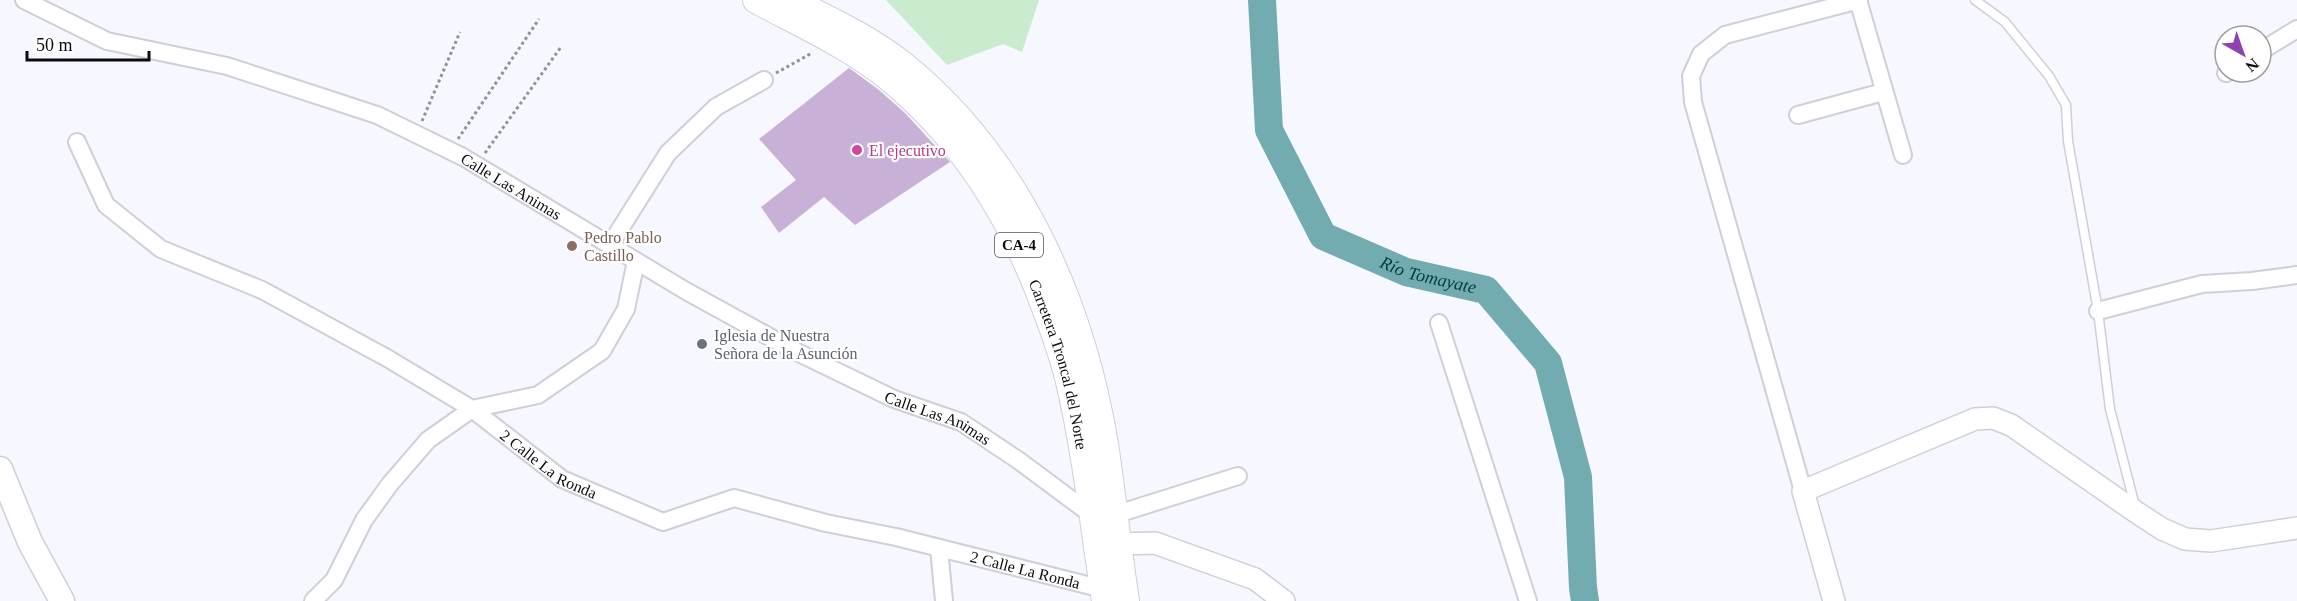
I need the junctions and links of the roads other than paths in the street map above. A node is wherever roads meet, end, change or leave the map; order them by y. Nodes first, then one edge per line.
1 (24, 0) edge
2 (756, 0) edge
3 (790, 0) edge
4 (1859, 0) edge
5 (1975, 0) edge
6 (2297, 29) edge
7 (2273, 44) edge
8 (764, 80) road end
9 (1883, 92) junction
10 (1798, 115) dead end
11 (77, 142) dead end
12 (1903, 155) dead end
13 (610, 245) junction
14 (636, 261) junction
15 (2297, 275) edge
16 (2098, 311) junction
17 (1439, 323) dead end
18 (472, 409) junction
19 (0, 470) edge
20 (1238, 476) dead end
21 (1803, 491) junction
22 (2136, 512) junction
23 (1103, 515) junction
24 (2297, 528) edge
25 (1118, 544) junction
26 (939, 548) junction
27 (1104, 595) edge
28 (62, 601) edge
29 (313, 601) edge
30 (944, 601) edge
31 (1126, 601) edge
32 (1284, 601) edge
33 (1528, 601) edge
34 (1834, 601) edge

1 - 13 street, Calle Las Animas
2 - 23 main road, Carretera Troncal del Norte / CA-4
3 - 23 main road, Carretera Troncal del Norte / CA-4
4 - 9 street
4 - 21 street
5 - 16 lane
6 - 7 street
8 - 13 street
9 - 10 street
9 - 12 street
11 - 18 street, 2 Calle La Ronda
13 - 14 street, Calle Las Animas
14 - 18 street
14 - 23 street, Calle Las Animas
15 - 16 street
16 - 22 lane
17 - 33 street
18 - 26 street, 2 Calle La Ronda
18 - 29 street
19 - 28 main road
20 - 23 street
21 - 22 street
21 - 34 street
22 - 24 street
23 - 25 main road, Carretera Troncal del Norte / CA-4
23 - 27 main road, Carretera Troncal del Norte / CA-4
25 - 31 main road, Carretera Troncal del Norte / CA-4
25 - 32 street
26 - 27 street, 2 Calle La Ronda
26 - 30 street

